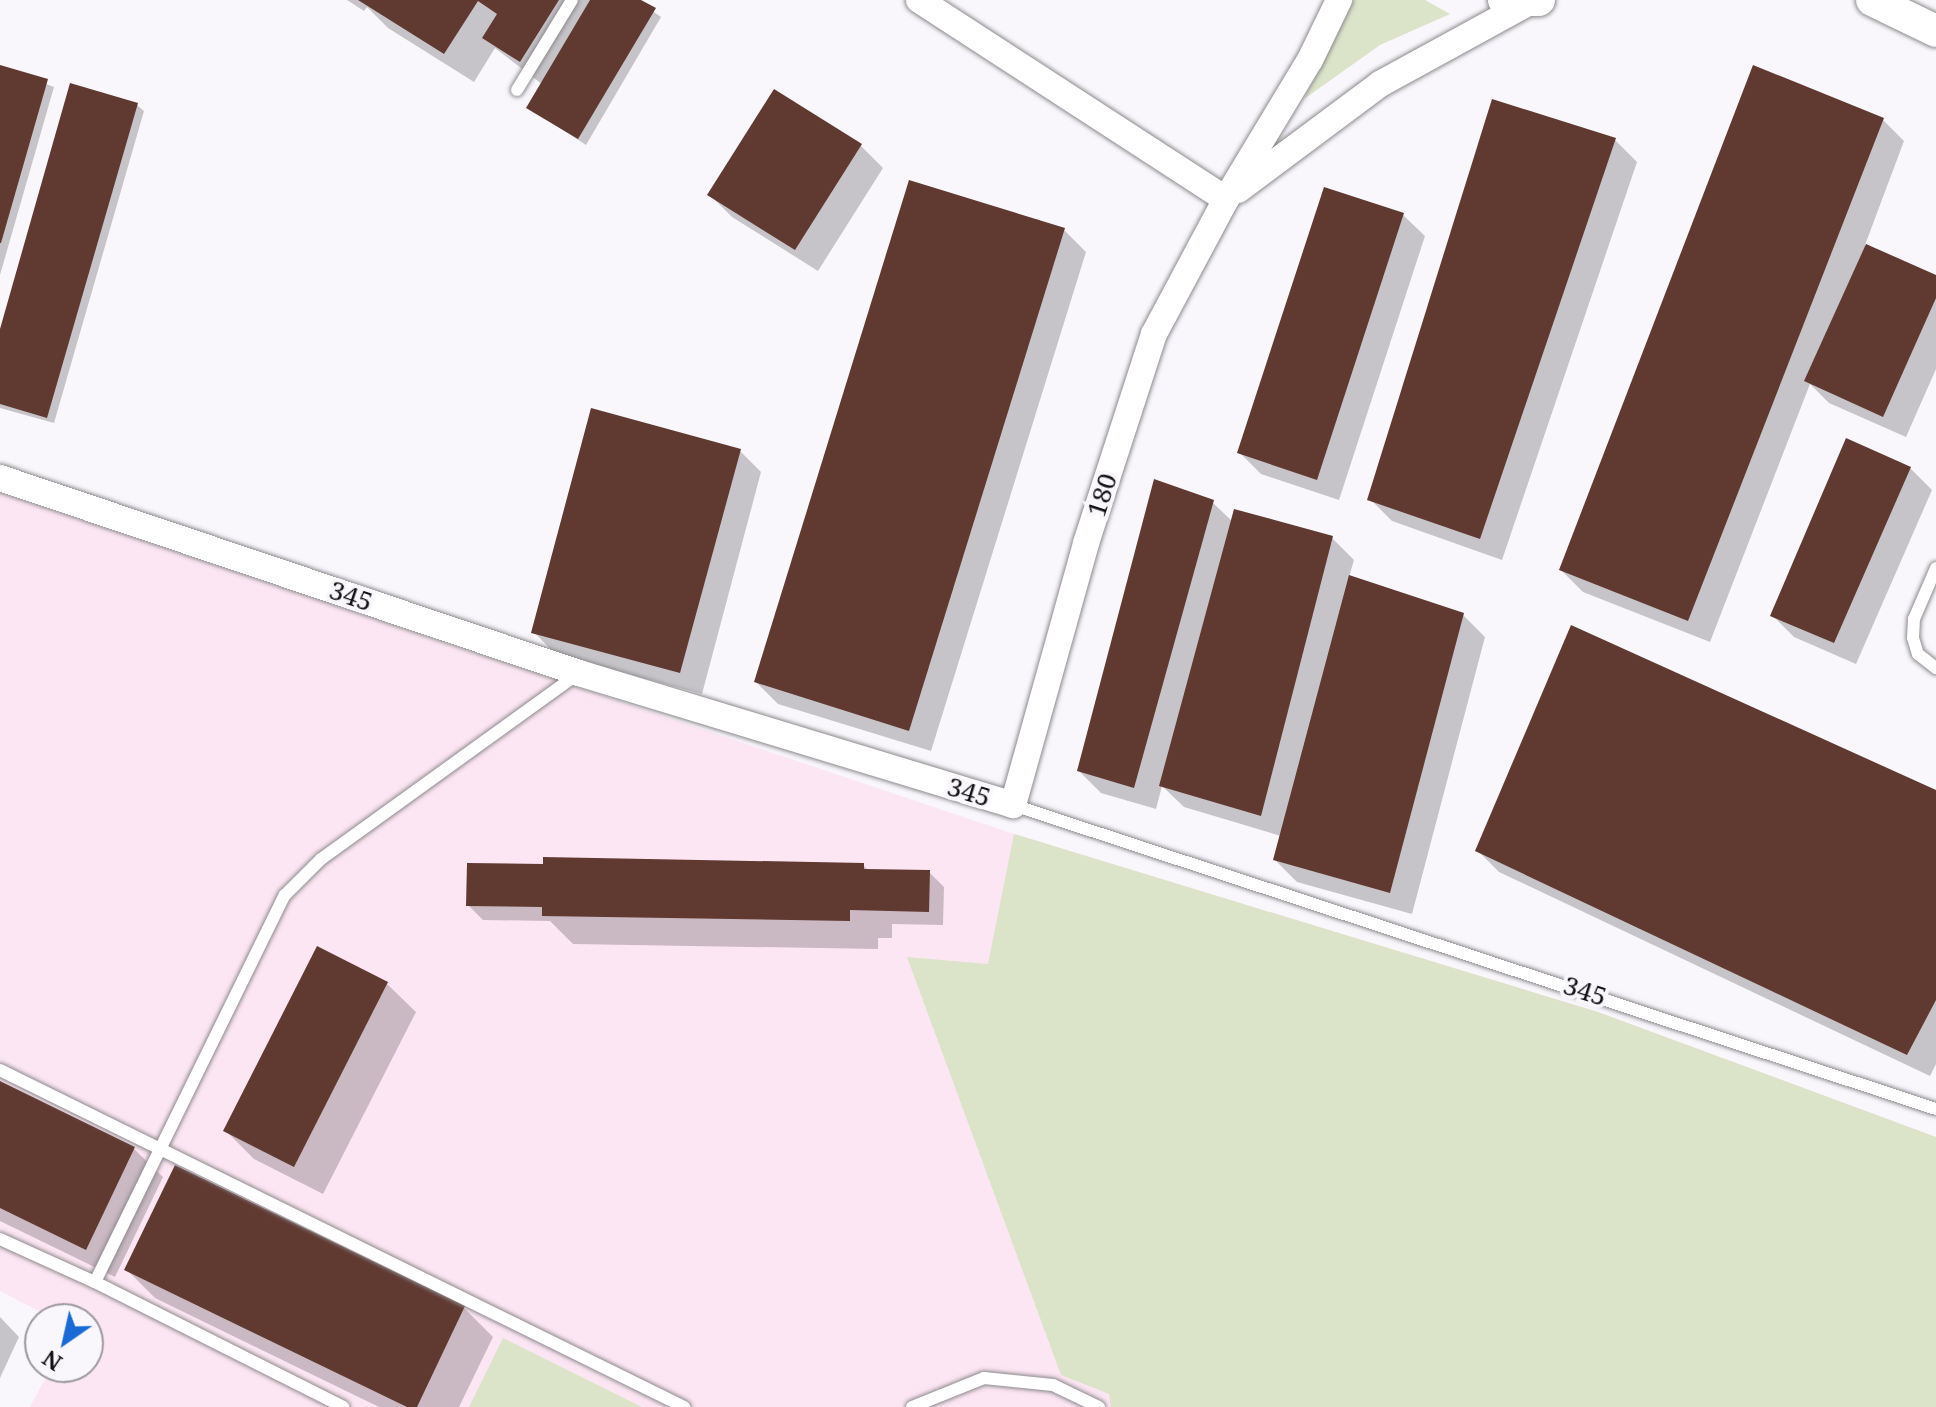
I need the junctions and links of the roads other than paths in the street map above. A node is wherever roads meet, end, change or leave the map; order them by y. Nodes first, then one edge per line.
1 (572, 0) edge
2 (919, 0) edge
3 (1339, 0) edge
4 (1872, 0) edge
5 (1524, 1) edge
6 (1936, 31) edge
7 (517, 90) dead end
8 (1226, 199) junction
9 (0, 478) edge
10 (1936, 568) edge
11 (1936, 668) edge
12 (579, 673) junction
13 (1013, 805) junction
14 (0, 1070) edge
15 (1936, 1109) edge
16 (159, 1148) junction
17 (0, 1239) edge
18 (95, 1282) junction
19 (343, 1407) edge
20 (684, 1407) edge
21 (912, 1407) edge
22 (1099, 1407) edge

1 - 7 lane
2 - 8 street
3 - 8 street, 180
4 - 6 street
5 - 8 street, 180
8 - 13 street, 180
9 - 12 street, 345
10 - 11 lane
12 - 13 street, 345
12 - 16 lane
13 - 15 lane, 345
14 - 16 lane
16 - 18 lane
16 - 20 lane
17 - 18 lane
18 - 19 lane
21 - 22 lane

